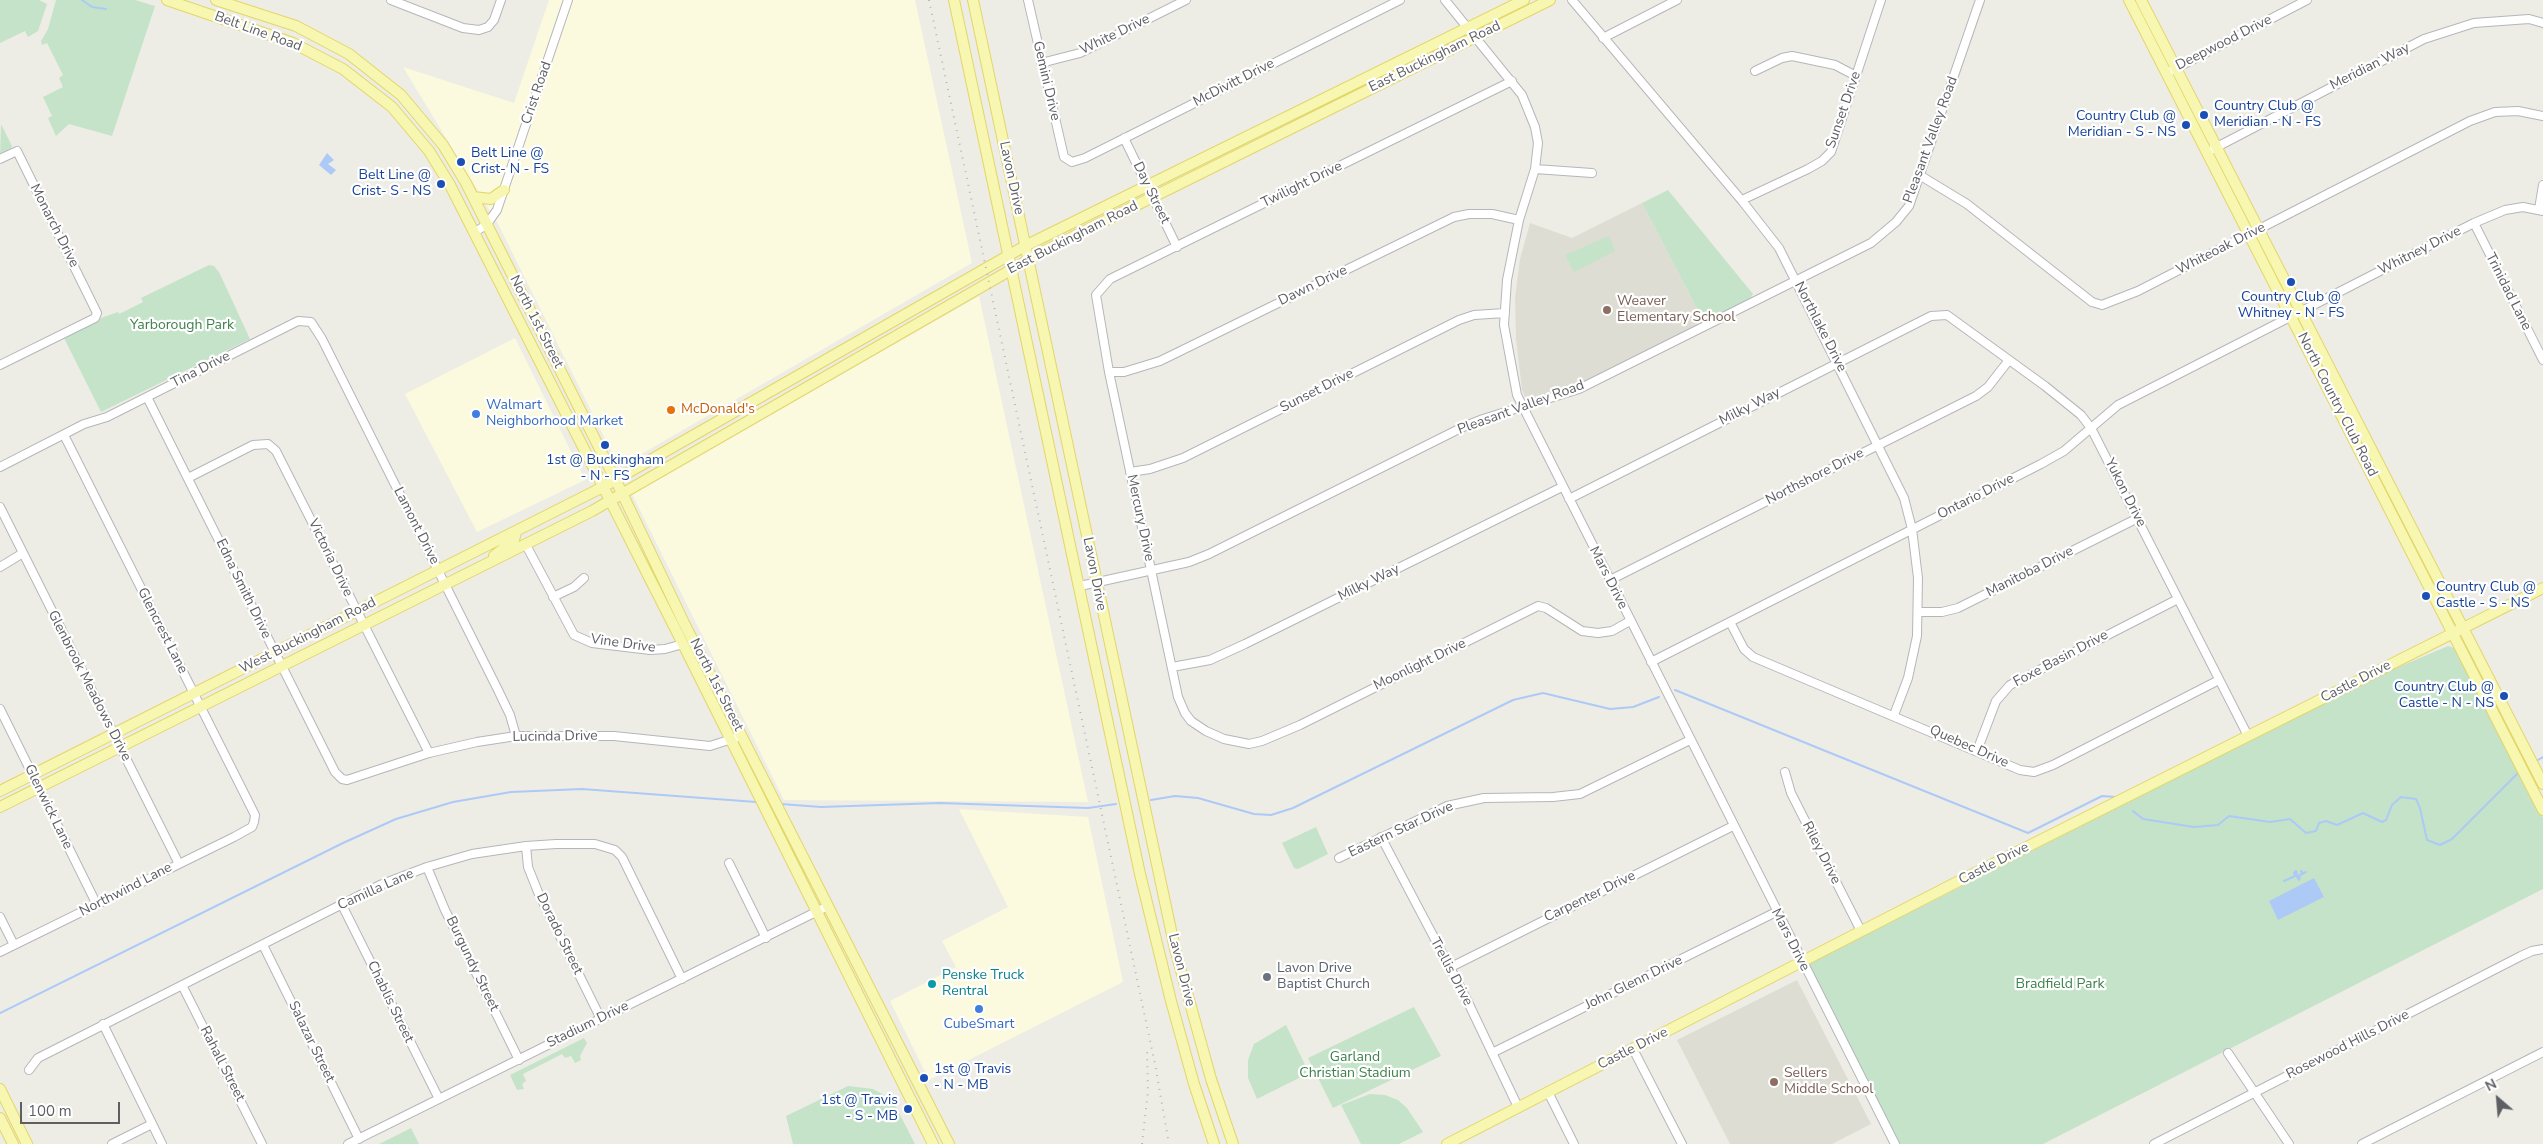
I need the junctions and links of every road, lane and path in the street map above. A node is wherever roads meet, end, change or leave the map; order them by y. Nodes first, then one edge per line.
1 (167, 0) edge
2 (216, 0) edge
3 (391, 0) edge
4 (500, 0) edge
5 (568, 0) edge
6 (954, 0) edge
7 (973, 0) edge
8 (1028, 0) edge
9 (1186, 0) edge
10 (1400, 0) edge
11 (1445, 0) edge
12 (1524, 0) edge
13 (1550, 0) edge
14 (1572, 0) edge
15 (1677, 0) edge
16 (1881, 0) edge
17 (1980, 0) edge
18 (2129, 0) edge
19 (2141, 0) edge
20 (2307, 0) edge
21 (2543, 23) edge
22 (1468, 28) junction
23 (1476, 37) junction
24 (1603, 38) junction
25 (1042, 63) junction
26 (2177, 67) junction
27 (1755, 71) dead end
28 (2167, 73) junction
29 (1856, 76) junction
30 (1512, 81) junction
31 (2543, 116) edge
32 (1124, 138) junction
33 (2217, 147) junction
34 (2207, 152) junction
35 (0, 159) edge
36 (1067, 161) joint
37 (1535, 169) junction
38 (1592, 173) dead end
39 (1921, 176) junction
40 (2543, 185) edge
41 (1148, 186) junction
42 (504, 190) junction
43 (473, 197) junction
44 (1153, 197) junction
45 (1742, 200) junction
46 (2541, 210) edge
47 (1519, 220) junction
48 (2474, 223) junction
49 (486, 224) junction
50 (2259, 229) junction
51 (474, 233) junction
52 (2250, 234) junction
53 (1026, 246) junction
54 (1177, 247) junction
55 (1009, 255) junction
56 (1028, 260) junction
57 (1012, 270) junction
58 (1796, 280) junction
59 (1096, 294) joint
60 (1505, 313) junction
61 (2297, 315) junction
62 (1932, 316) joint
63 (308, 320) joint
64 (543, 336) junction
65 (530, 344) junction
66 (2009, 360) junction
67 (2543, 360) edge
68 (1838, 362) junction
69 (0, 366) edge
70 (1109, 372) junction
71 (786, 382) junction
72 (793, 395) junction
73 (147, 397) junction
74 (1522, 407) junction
75 (2091, 428) junction
76 (704, 430) junction
77 (64, 435) junction
78 (711, 441) junction
79 (1878, 444) junction
80 (0, 467) edge
81 (1130, 472) junction
82 (2386, 477) junction
83 (188, 478) junction
84 (616, 480) junction
85 (2376, 482) junction
86 (1562, 487) junction
87 (603, 488) junction
88 (622, 493) junction
89 (1569, 499) junction
90 (610, 500) junction
91 (0, 507) edge
92 (2138, 518) junction
93 (1912, 529) junction
94 (516, 532) junction
95 (526, 545) junction
96 (23, 553) junction
97 (487, 565) junction
98 (0, 567) edge
99 (1151, 570) junction
100 (438, 571) junction
101 (584, 578) dead end
102 (1610, 580) junction
103 (1096, 583) junction
104 (445, 586) junction
105 (1080, 586) junction
106 (2543, 588) edge
107 (553, 597) junction
108 (2178, 599) junction
109 (668, 602) junction
110 (356, 612) junction
111 (1918, 612) junction
112 (1630, 621) junction
113 (1730, 622) junction
114 (363, 625) junction
115 (2464, 628) junction
116 (2454, 633) junction
117 (683, 644) junction
118 (274, 653) junction
119 (1651, 662) junction
120 (281, 664) junction
121 (1172, 667) junction
122 (2219, 680) junction
123 (194, 693) junction
124 (200, 706) junction
125 (0, 709) edge
126 (1894, 715) junction
127 (1206, 731) joint
128 (114, 734) junction
129 (742, 735) junction
130 (516, 736) junction
131 (2248, 736) junction
132 (731, 740) junction
133 (1690, 740) junction
134 (120, 746) junction
135 (1977, 751) junction
136 (429, 753) junction
137 (1785, 772) dead end
138 (32, 774) junction
139 (342, 779) joint
140 (2542, 782) edge
141 (38, 787) junction
142 (0, 791) edge
143 (0, 807) edge
144 (2543, 810) edge
145 (767, 813) junction
146 (1732, 826) junction
147 (252, 827) joint
148 (1381, 837) junction
149 (526, 846) junction
150 (804, 857) junction
151 (1339, 858) dead end
152 (729, 863) dead end
153 (179, 864) junction
154 (427, 867) junction
155 (97, 905) junction
156 (342, 905) junction
157 (828, 906) junction
158 (817, 912) junction
159 (1776, 912) junction
160 (0, 917) edge
161 (1170, 928) junction
162 (1861, 932) junction
163 (1154, 935) junction
164 (766, 938) junction
165 (14, 945) junction
166 (263, 945) junction
167 (2543, 949) edge
168 (0, 952) edge
169 (1801, 962) junction
170 (1448, 968) junction
171 (682, 979) junction
172 (182, 985) junction
173 (1171, 1002) junction
174 (601, 1019) junction
175 (104, 1024) junction
176 (1633, 1049) junction
177 (1202, 1051) junction
178 (2228, 1052) dead end
179 (2543, 1052) edge
180 (1492, 1053) junction
181 (519, 1060) junction
182 (29, 1070) dead end
183 (0, 1089) edge
184 (1548, 1092) junction
185 (2255, 1093) junction
186 (924, 1096) junction
187 (438, 1099) junction
188 (911, 1103) junction
189 (1518, 1107) junction
190 (0, 1118) edge
191 (152, 1124) junction
192 (359, 1139) junction
193 (13, 1144) edge
194 (27, 1144) edge
195 (112, 1144) edge
196 (162, 1144) edge
197 (262, 1144) edge
198 (348, 1144) edge
199 (933, 1144) edge
200 (949, 1144) edge
201 (1214, 1144) edge
202 (1233, 1144) edge
203 (1447, 1144) edge
204 (1574, 1144) edge
205 (1682, 1144) edge
206 (1895, 1144) edge
207 (2154, 1144) edge
208 (2289, 1144) edge
209 (2362, 1144) edge

1 - 51 main road, Belt Line Road
2 - 43 main road, Belt Line Road
3 - 4 street
5 - 42 street, Crist Road
6 - 55 main road, Lavon Drive
7 - 53 main road, Lavon Drive
8 - 25 street, Gemini Drive
9 - 25 street, White Drive
10 - 32 street, McDivitt Drive
11 - 22 street, Mars Drive
12 - 22 main road, East Buckingham Road
13 - 23 main road, East Buckingham Road
14 - 24 street, Northlake Drive
15 - 24 street
16 - 29 street, Sunset Drive
17 - 39 street, Pleasant Valley Road
18 - 28 main road, North Country Club Road
19 - 26 main road, North Country Club Road
20 - 26 street, Deepwood Drive
21 - 33 street, Meridian Way
22 - 23 street, Mars Drive
22 - 41 main road, East Buckingham Road
23 - 30 street, Mars Drive
23 - 44 main road, East Buckingham Road
24 - 45 street, Northlake Drive
25 - 36 street, Gemini Drive
26 - 28 street, Deepwood Drive
26 - 33 main road, North Country Club Road
27 - 29 street
28 - 34 main road, North Country Club Road
29 - 45 street, Sunset Drive
30 - 37 street, Mars Drive
30 - 54 street, Twilight Drive
31 - 50 street, Whiteoak Drive
32 - 36 street, McDivitt Drive
32 - 41 street, Day Street
33 - 34 street, Meridian Way
33 - 50 main road, North Country Club Road
34 - 52 main road, North Country Club Road
35 - 69 street, Monarch Drive
37 - 38 street
37 - 47 street, Mars Drive
39 - 52 street, Whiteoak Drive
39 - 58 street, Pleasant Valley Road
40 - 46 street
41 - 44 street, Day Street
41 - 53 main road, East Buckingham Road
42 - 43 main road
42 - 49 street, Crist Road
43 - 49 main road, Belt Line Road
44 - 54 street, Day Street
44 - 56 main road, East Buckingham Road
45 - 58 street, Northlake Drive
46 - 48 street, Whitney Drive
47 - 60 street, Mars Drive
47 - 70 street, Dawn Drive
48 - 61 street, Whitney Drive
48 - 67 street, Trinidad Lane
49 - 51 street, Crist Road
49 - 64 main road, North 1st Street
50 - 52 street, Whiteoak Drive
50 - 61 main road, North Country Club Road
51 - 65 main road, North 1st Street
52 - 61 main road, North Country Club Road
53 - 55 main road, East Buckingham Road
53 - 56 main road, Lavon Drive
54 - 59 street, Twilight Drive
55 - 57 main road, Lavon Drive
55 - 71 main road, East Buckingham Road
56 - 57 main road, East Buckingham Road
56 - 103 main road, Lavon Drive
57 - 72 main road, East Buckingham Road
57 - 105 main road, Lavon Drive
58 - 68 street, Northlake Drive
58 - 74 street, Pleasant Valley Road
59 - 70 street, Mercury Drive
60 - 74 street, Mars Drive
60 - 81 street, Sunset Drive
61 - 75 street, Ontario Drive
61 - 82 main road, North Country Club Road
61 - 85 main road, North Country Club Road
62 - 66 street, Yukon Drive
62 - 68 street, Milky Way
63 - 73 street, Tina Drive
63 - 100 street, Lamont Drive
64 - 65 main road
64 - 84 main road, North 1st Street
65 - 87 main road, North 1st Street
66 - 75 street, Yukon Drive
66 - 79 street, Northshore Drive
68 - 79 street, Northlake Drive
68 - 89 street, Milky Way
70 - 81 street, Mercury Drive
71 - 72 main road
71 - 76 main road, East Buckingham Road
72 - 78 main road, East Buckingham Road
73 - 77 street, Tina Drive
73 - 83 street, Edna Smith Drive
74 - 86 street, Mars Drive
74 - 99 street, Pleasant Valley Road
75 - 92 street, Yukon Drive
75 - 93 street, Ontario Drive
76 - 78 main road
76 - 84 main road, East Buckingham Road
77 - 80 street, Tina Drive
77 - 123 street, Glencrest Lane
78 - 88 main road, East Buckingham Road
79 - 93 street, Northlake Drive
79 - 102 street, Northshore Drive
81 - 99 street, Mercury Drive
82 - 85 main road
82 - 115 main road, North Country Club Road
83 - 110 street, Victoria Drive
83 - 118 street, Edna Smith Drive
84 - 87 main road, West Buckingham Road
84 - 88 main road, North 1st Street
85 - 116 main road, North Country Club Road
86 - 89 street, Mars Drive
86 - 121 street, Milky Way
87 - 90 main road, North 1st Street
87 - 94 main road, West Buckingham Road
88 - 90 main road, East Buckingham Road
88 - 109 main road, North 1st Street
89 - 102 street, Mars Drive
90 - 95 main road, West Buckingham Road
90 - 109 main road, North 1st Street
91 - 96 street, Glenbrook Meadows Drive
92 - 108 street, Yukon Drive
92 - 111 street, Manitoba Drive
93 - 111 street, Northlake Drive
93 - 113 street, Ontario Drive
94 - 97 main road
94 - 100 main road, West Buckingham Road
95 - 97 main road, West Buckingham Road
95 - 107 street, Vine Drive
96 - 98 street
96 - 128 street, Glenbrook Meadows Drive
97 - 104 main road, West Buckingham Road
99 - 103 street, Pleasant Valley Road
99 - 121 street, Mercury Drive
100 - 104 street, Lamont Drive
100 - 110 main road, West Buckingham Road
101 - 107 street
102 - 112 street, Mars Drive
103 - 105 street, Pleasant Valley Road
103 - 161 main road, Lavon Drive
104 - 114 main road, West Buckingham Road
104 - 130 street, Lamont Drive
105 - 163 main road, Lavon Drive
106 - 115 main road, Castle Drive
107 - 117 street, Vine Drive
108 - 122 street, Yukon Drive
108 - 135 street, Foxe Basin Drive
109 - 117 main road, North 1st Street
109 - 129 main road, North 1st Street
110 - 114 street, Victoria Drive
110 - 118 main road, West Buckingham Road
111 - 126 street, Northlake Drive
112 - 119 street, Mars Drive
112 - 127 street, Moonlight Drive
113 - 119 street, Ontario Drive
113 - 126 street, Quebec Drive
114 - 120 main road, West Buckingham Road
114 - 136 street, Victoria Drive
115 - 116 main road, Castle Drive
115 - 140 main road, North Country Club Road
116 - 131 main road, Castle Drive
116 - 144 main road, North Country Club Road
117 - 132 main road, North 1st Street
118 - 120 street, Edna Smith Drive
118 - 123 main road, West Buckingham Road
119 - 133 street, Mars Drive
120 - 124 main road, West Buckingham Road
120 - 139 street, Edna Smith Drive
121 - 127 street, Mercury Drive
122 - 131 street, Yukon Drive
122 - 135 street, Quebec Drive
123 - 124 street, Glencrest Lane
123 - 128 main road, West Buckingham Road
124 - 134 main road, West Buckingham Road
124 - 147 street, Glencrest Lane
125 - 138 street, Glenwick Lane
126 - 135 street, Quebec Drive
128 - 134 street, Glenbrook Meadows Drive
128 - 138 main road, West Buckingham Road
129 - 132 street, Lucinda Drive
129 - 150 main road, North 1st Street
130 - 132 street, Lucinda Drive
130 - 136 street, Lucinda Drive
131 - 162 main road, Castle Drive
132 - 145 main road, North 1st Street
133 - 146 street, Mars Drive
133 - 148 street, Eastern Star Drive
134 - 141 main road, West Buckingham Road
134 - 153 street, Glenbrook Meadows Drive
136 - 139 street, Lucinda Drive
137 - 162 street, Riley Drive
138 - 141 street, Glenwick Lane
138 - 142 main road, West Buckingham Road
141 - 143 main road, West Buckingham Road
141 - 155 street, Glenwick Lane
145 - 150 main road
145 - 158 main road, North 1st Street
146 - 159 street, Mars Drive
146 - 170 street, Carpenter Drive
147 - 153 street, Northwind Lane
148 - 151 street, Eastern Star Drive
148 - 170 street, Trellis Drive
149 - 154 street, Camilla Lane
149 - 171 street, Camilla Lane
149 - 174 street, Dorado Street
150 - 157 main road, North 1st Street
152 - 164 street
153 - 155 street, Northwind Lane
154 - 156 street, Camilla Lane
154 - 181 street, Burgundy Street
155 - 165 street, Northwind Lane
156 - 166 street, Camilla Lane
156 - 187 street, Chablis Street
157 - 158 street, Stadium Drive
157 - 186 main road, North 1st Street
158 - 164 street, Stadium Drive
158 - 188 main road, North 1st Street
159 - 169 street, Mars Drive
159 - 180 street, John Glenn Drive
160 - 165 street
161 - 163 main road
161 - 177 main road, Lavon Drive
162 - 169 main road, Castle Drive
163 - 173 main road, Lavon Drive
164 - 171 street, Stadium Drive
165 - 168 street, Northwind Lane
166 - 172 street, Camilla Lane
166 - 192 street, Salazar Street
167 - 185 street, Rosewood Hills Drive
169 - 176 main road, Castle Drive
169 - 206 street, Mars Drive
170 - 180 street, Trellis Drive
171 - 174 street, Stadium Drive
172 - 175 street, Camilla Lane
172 - 197 street, Rahall Street
173 - 177 main road
173 - 201 main road, Lavon Drive
174 - 181 street, Stadium Drive
175 - 182 street, Camilla Lane
175 - 191 street
176 - 184 main road, Castle Drive
176 - 205 street
177 - 202 main road, Lavon Drive
178 - 185 street
179 - 209 street
180 - 189 street, Trellis Drive
181 - 187 street, Stadium Drive
183 - 194 main road
184 - 189 main road, Castle Drive
184 - 204 street
185 - 207 street, Rosewood Hills Drive
185 - 208 street
186 - 188 main road
186 - 200 main road, North 1st Street
187 - 192 street, Stadium Drive
188 - 199 main road, North 1st Street
189 - 203 main road, Castle Drive
190 - 193 main road
191 - 195 street
191 - 196 street
192 - 198 street, Stadium Drive

